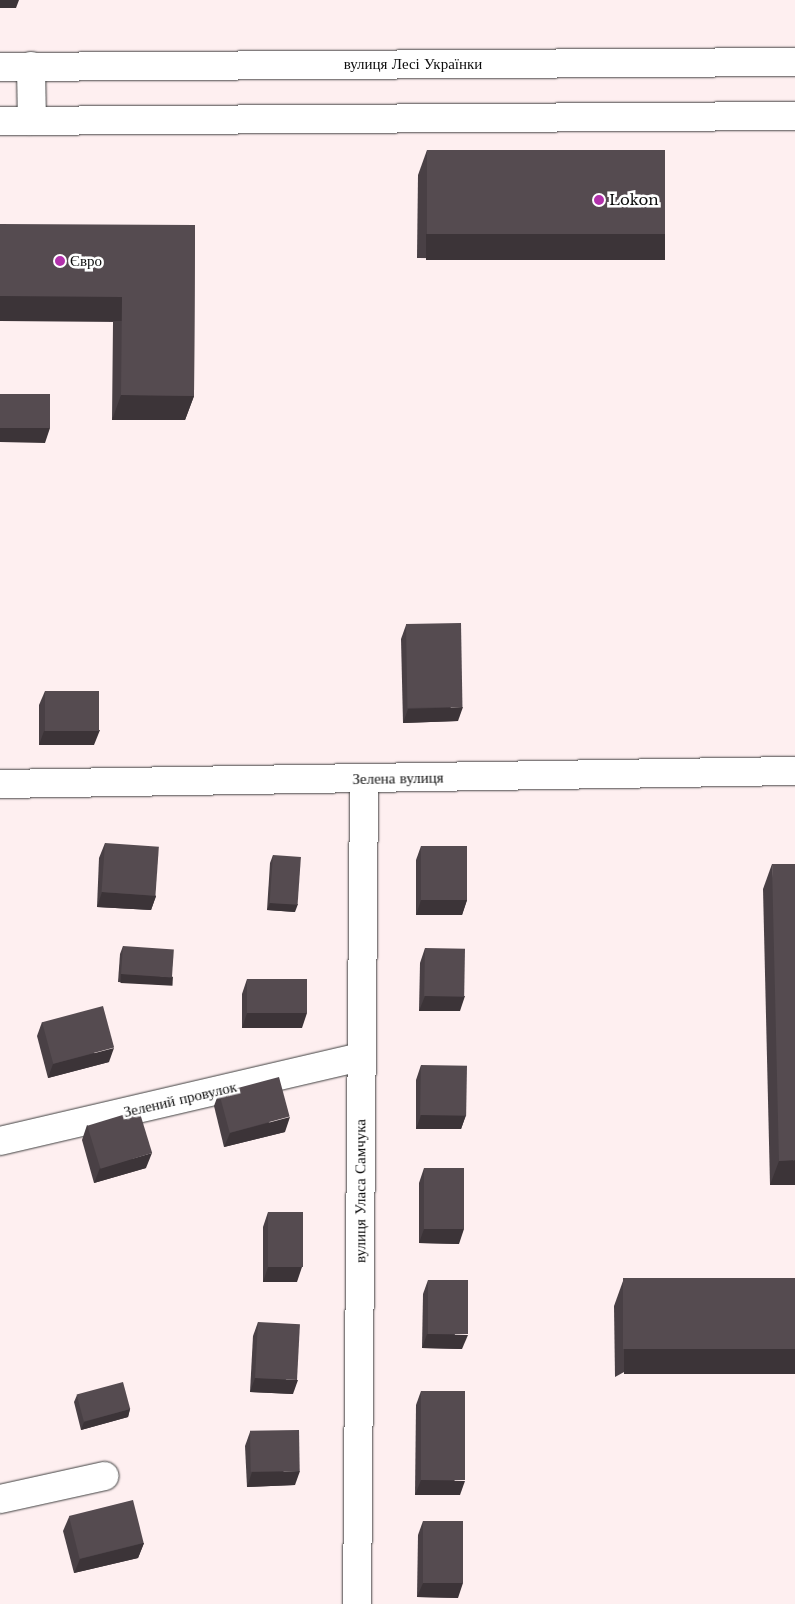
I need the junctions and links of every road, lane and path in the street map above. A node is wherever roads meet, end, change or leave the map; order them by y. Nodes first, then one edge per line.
1 (795, 62) edge
2 (30, 66) junction
3 (0, 67) edge
4 (795, 116) edge
5 (0, 121) edge
6 (32, 121) junction
7 (795, 771) edge
8 (364, 779) junction
9 (0, 784) edge
10 (361, 1057) junction
11 (0, 1141) edge
12 (105, 1476) dead end
13 (0, 1498) edge
14 (357, 1604) edge

1 - 2 street, вулиця Лесі Українки
2 - 3 street, вулиця Лесі Українки
2 - 6 street
4 - 6 street
5 - 6 street
7 - 8 street, Зелена вулиця
8 - 9 street, Зелена вулиця
8 - 10 street, вулиця Уласа Самчука
10 - 11 street, Зелений провулок
10 - 14 street, вулиця Уласа Самчука
12 - 13 street

